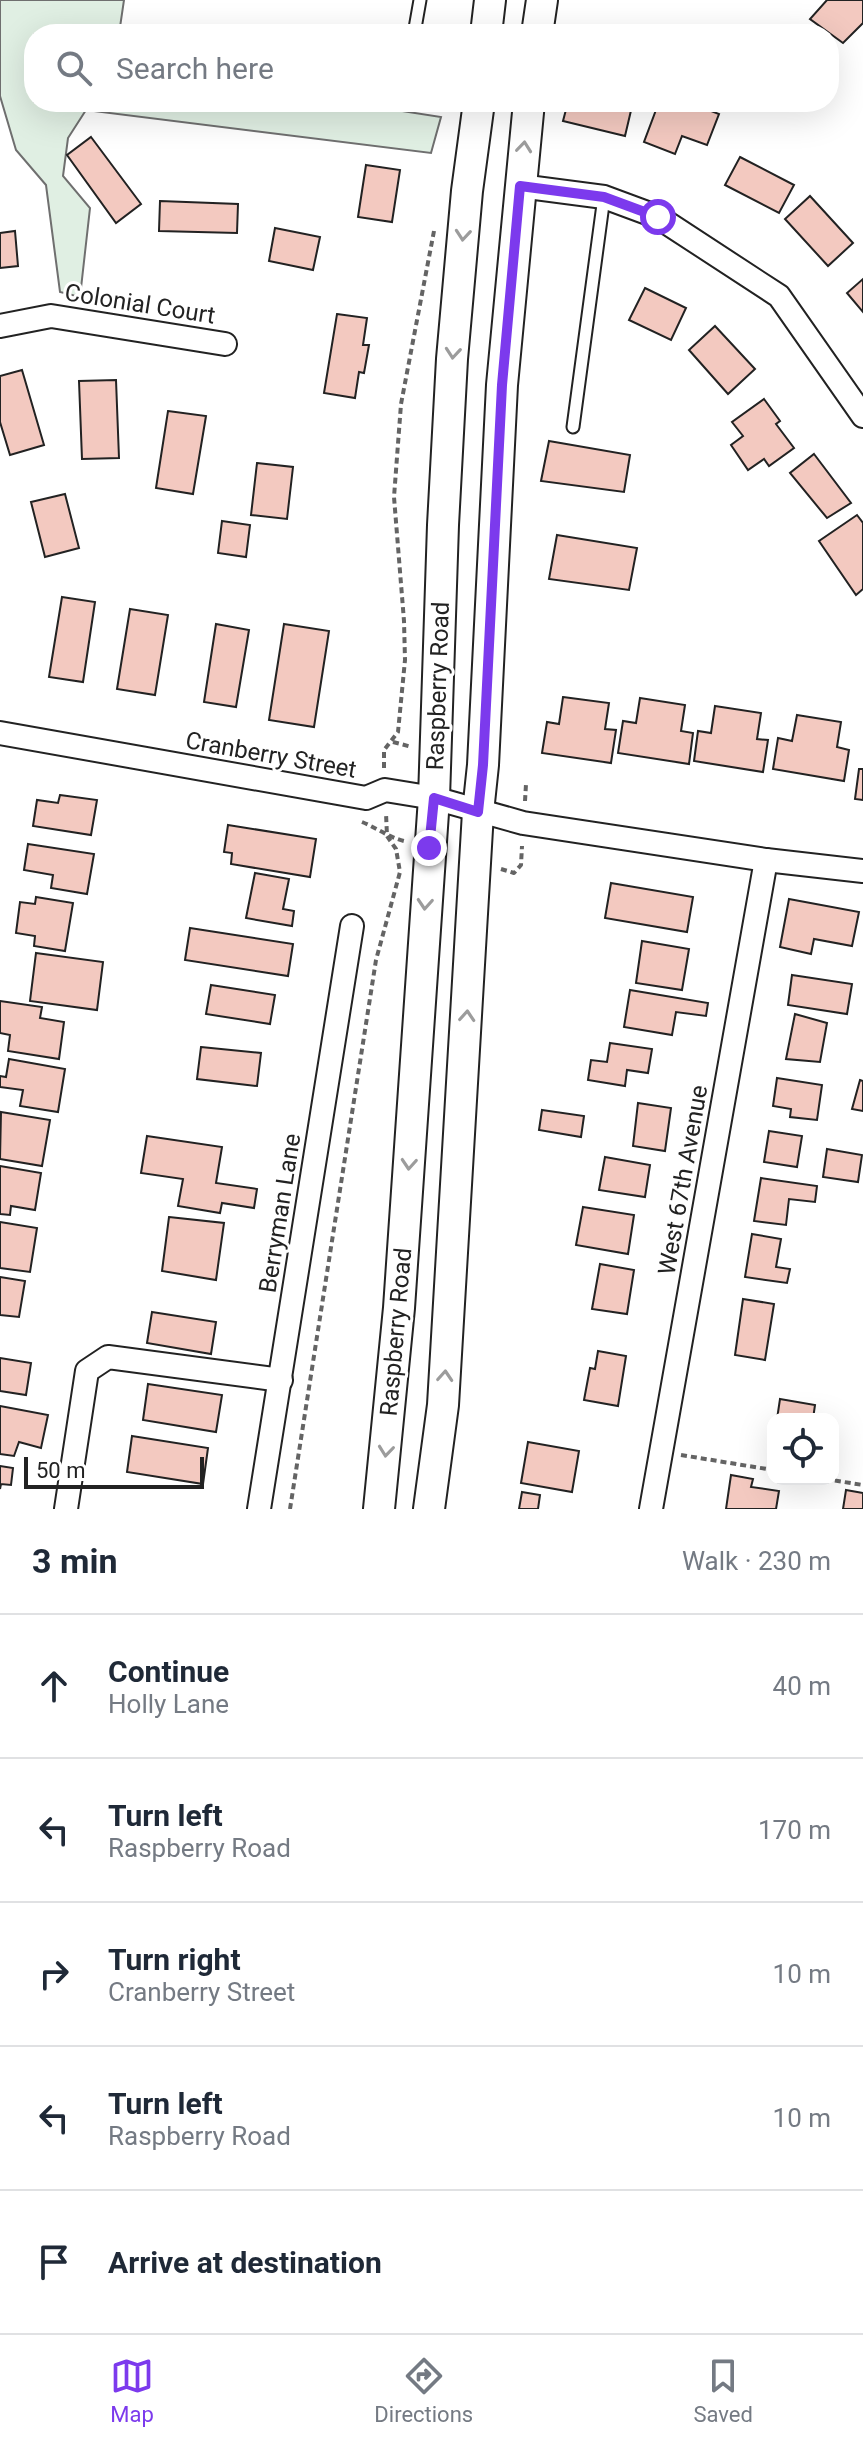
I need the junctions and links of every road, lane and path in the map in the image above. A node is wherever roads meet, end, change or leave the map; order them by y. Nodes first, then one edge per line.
1 (420, 0) edge
2 (490, 0) edge
3 (542, 0) edge
4 (416, 24) edge
5 (487, 24) edge
6 (538, 24) edge
7 (477, 112) edge
8 (528, 112) edge
9 (520, 186) junction
10 (604, 197) junction
11 (0, 326) edge
12 (225, 344) dead end
13 (863, 416) edge
14 (573, 427) dead end
15 (0, 733) edge
16 (434, 798) junction
17 (478, 812) junction
18 (766, 860) junction
19 (863, 871) edge
20 (352, 926) dead end
21 (281, 1380) junction
22 (661, 1452) junction
23 (767, 1469) edge
24 (839, 1481) edge
25 (863, 1485) edge
26 (66, 1509) edge
27 (259, 1509) edge
28 (379, 1509) edge
29 (429, 1509) edge
30 (651, 1509) edge

1 - 4 lane
2 - 5 main road
3 - 6 main road
7 -> 16 main road, Raspberry Road
9 -> 8 main road, Raspberry Road
9 - 10 street
9 - 17 main road, Raspberry Road
10 - 13 street
10 - 14 lane
11 - 12 street, Colonial Court
15 - 16 street, Cranberry Street
16 - 17 street, Cranberry Street
16 -> 28 main road, Raspberry Road
17 - 18 street, Cranberry Street
29 -> 17 main road, Raspberry Road
18 - 19 street, Cranberry Street
18 - 22 street, West 67th Avenue
20 - 21 street, Berryman Lane
21 - 26 street
21 - 27 street, Berryman Lane
22 - 23 path
22 - 30 street, West 67th Avenue
24 - 25 path

